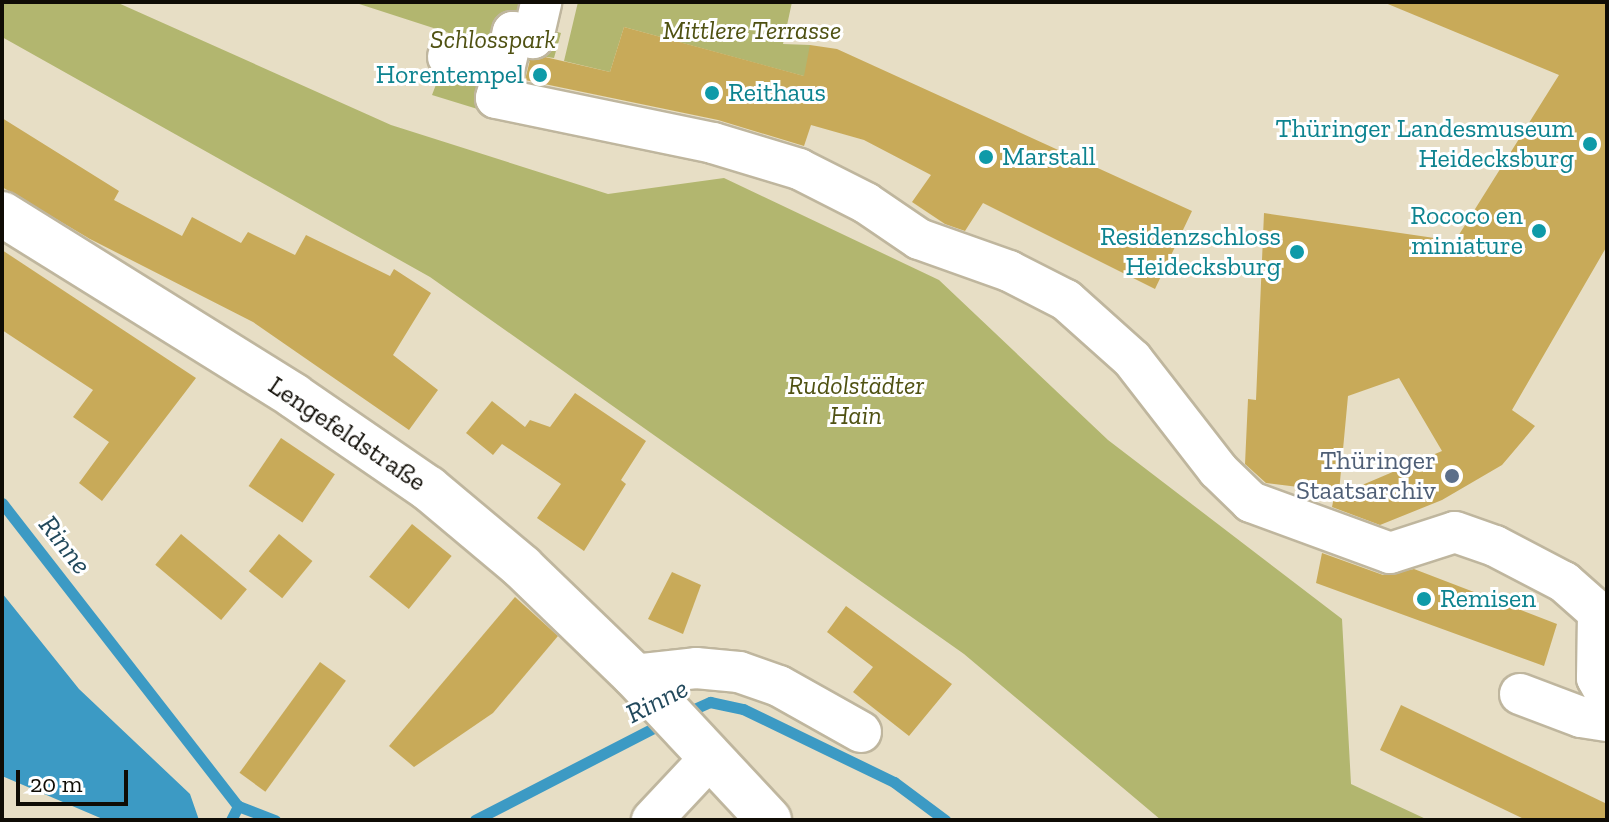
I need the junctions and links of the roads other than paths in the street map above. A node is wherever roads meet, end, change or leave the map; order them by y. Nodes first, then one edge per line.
1 (541, 2) edge
2 (448, 57) dead end
3 (504, 70) junction
4 (2, 214) edge
5 (1602, 617) edge
6 (645, 687) junction
7 (1520, 694) dead end
8 (1607, 696) edge
9 (1607, 721) edge
10 (861, 732) dead end
11 (702, 751) junction
12 (652, 820) edge
13 (769, 820) edge

1 - 3 street
2 - 3 street
3 - 5 street
4 - 6 main road, Lengefeldstraße
5 - 8 street
6 - 10 street
6 - 11 main road, Lengefeldstraße
7 - 9 street
11 - 12 street
11 - 13 main road, Lengefeldstraße

